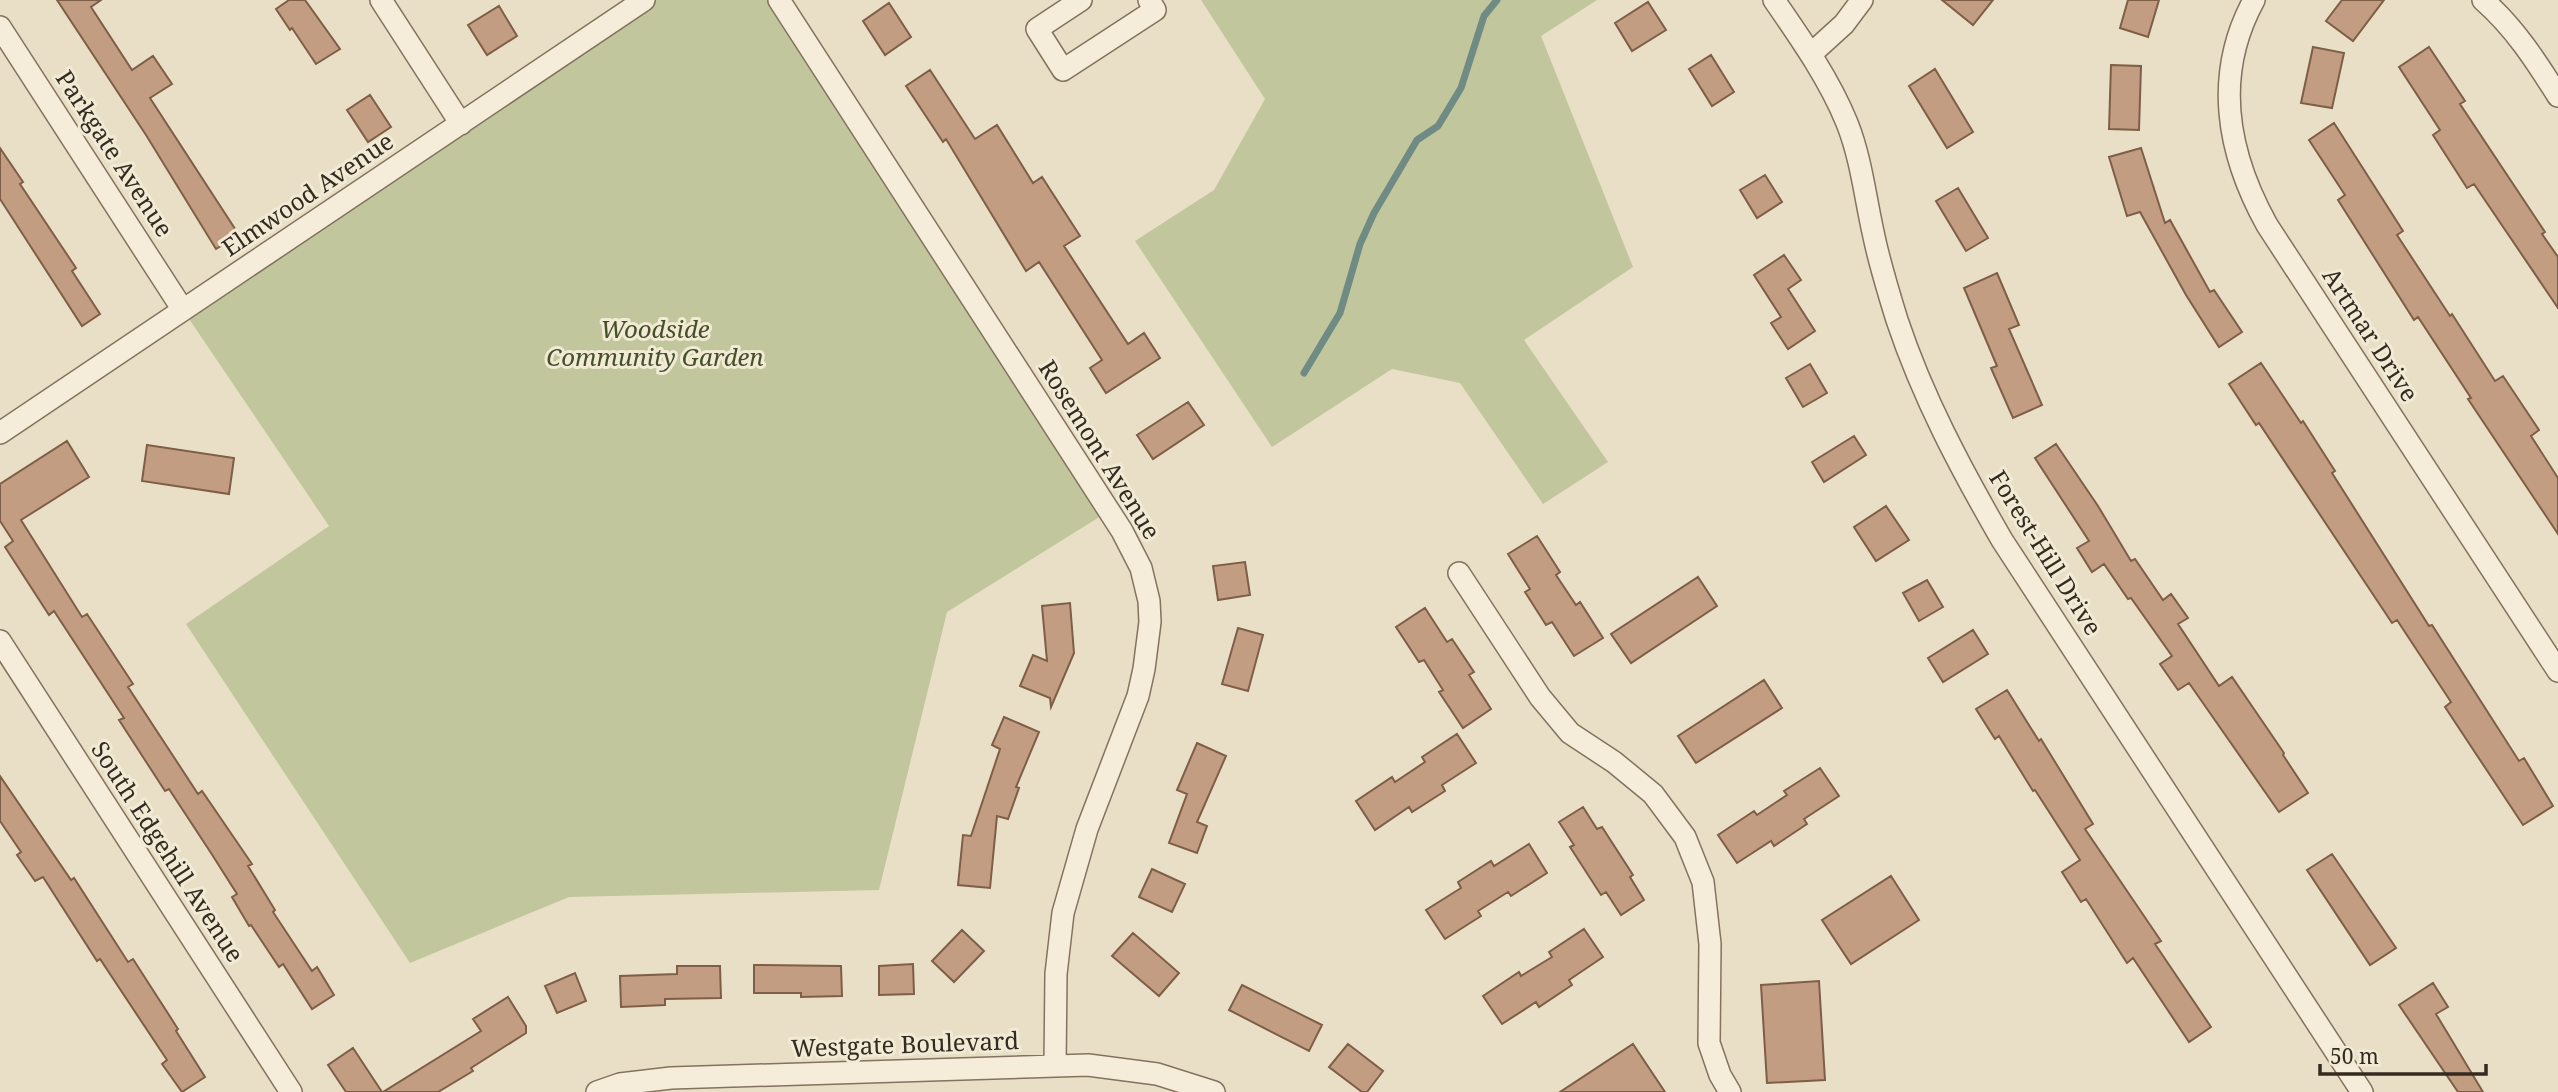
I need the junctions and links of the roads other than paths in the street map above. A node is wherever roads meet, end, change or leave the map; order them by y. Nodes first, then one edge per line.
1 (381, 0) edge
2 (644, 0) edge
3 (779, 0) edge
4 (1081, 0) edge
5 (1149, 0) edge
6 (1774, 0) edge
7 (1862, 0) edge
8 (2254, 0) edge
9 (2483, 0) edge
10 (0, 27) edge
11 (1811, 54) junction
12 (2558, 96) edge
13 (461, 124) junction
14 (183, 310) junction
15 (0, 433) edge
16 (1459, 573) dead end
17 (0, 641) edge
18 (2558, 671) edge
19 (1055, 1066) junction
20 (291, 1092) edge
21 (597, 1092) edge
22 (1214, 1092) edge
23 (1730, 1092) edge
24 (2362, 1092) edge

1 - 13 street
2 - 13 street, Elmwood Avenue
3 - 19 street, Rosemont Avenue
4 - 5 street
6 - 11 street, Forest-Hill Drive
7 - 11 street
8 - 18 street, Artmar Drive
9 - 12 street
10 - 14 street, Parkgate Avenue
11 - 24 street, Forest-Hill Drive
13 - 14 street, Elmwood Avenue
14 - 15 street, Elmwood Avenue
16 - 23 street
17 - 20 street, South Edgehill Avenue
19 - 21 street, Westgate Boulevard
19 - 22 street, Westgate Boulevard

